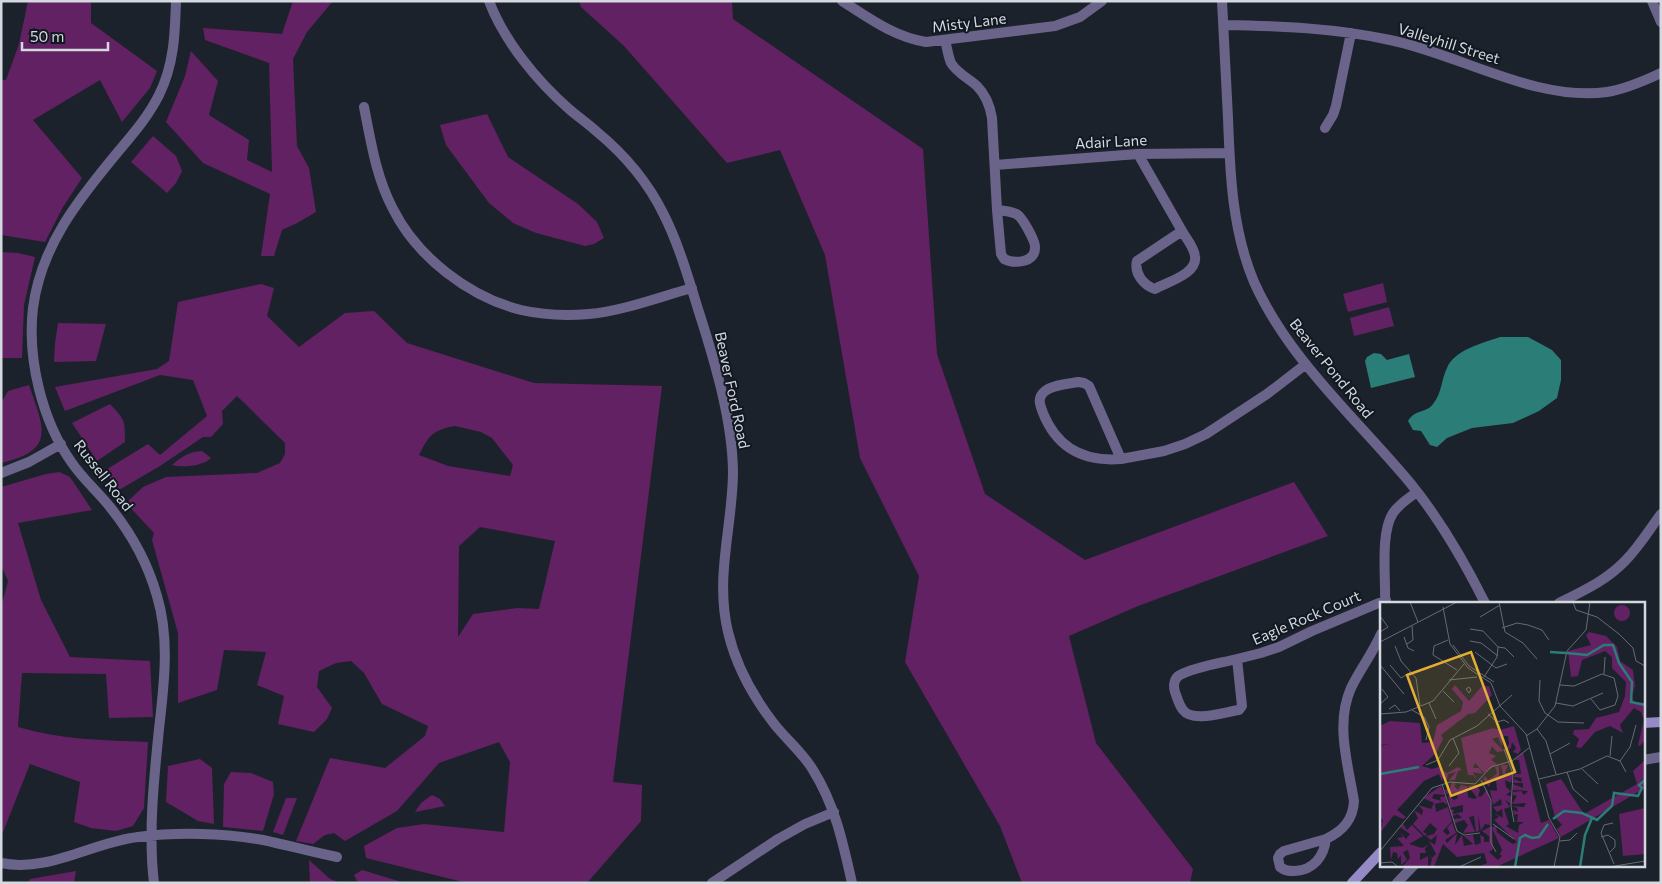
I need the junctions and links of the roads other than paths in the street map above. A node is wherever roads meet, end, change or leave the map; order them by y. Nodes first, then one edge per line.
1 (176, 1) edge
2 (489, 1) edge
3 (842, 1) edge
4 (1102, 1) edge
5 (1222, 1) edge
6 (1652, 1) edge
7 (1661, 22) edge
8 (1224, 25) junction
9 (1351, 33) junction
10 (944, 40) junction
11 (1661, 73) edge
12 (364, 107) dead end
13 (1325, 128) dead end
14 (1229, 153) junction
15 (1138, 154) junction
16 (994, 165) junction
17 (997, 210) junction
18 (1182, 231) junction
19 (692, 288) junction
20 (1306, 364) junction
21 (61, 444) junction
22 (1121, 459) junction
23 (1, 473) edge
24 (1417, 492) junction
25 (1661, 514) edge
26 (1385, 601) edge
27 (1484, 602) edge
28 (1561, 602) edge
29 (1380, 603) edge
30 (1380, 636) edge
31 (1236, 659) junction
32 (1661, 722) edge
33 (1644, 723) edge
34 (1661, 757) edge
35 (1644, 760) edge
36 (834, 812) junction
37 (151, 836) junction
38 (1326, 839) junction
39 (1380, 853) edge
40 (337, 857) dead end
41 (1, 863) edge
42 (1413, 866) edge
43 (154, 883) edge
44 (712, 883) edge
45 (852, 883) edge
46 (1352, 883) edge
47 (1397, 883) edge

1 - 21 street, Russell Road
2 - 19 street, Beaver Ford Road
3 - 10 street, Misty Lane
4 - 10 street, Misty Lane
5 - 8 street, Beaver Pond Road
6 - 7 street
8 - 9 street, Valleyhill Street
8 - 14 street, Beaver Pond Road
9 - 11 street, Valleyhill Street
9 - 13 street
10 - 16 street
12 - 19 street
14 - 15 street, Adair Lane
14 - 20 street, Beaver Pond Road
15 - 16 street, Adair Lane
15 - 18 street
16 - 17 street
17 - 17 street
18 - 18 street
19 - 36 street, Beaver Ford Road
20 - 22 street
20 - 24 street, Beaver Pond Road
21 - 23 street
21 - 37 street, Russell Road
22 - 22 street
24 - 26 street
24 - 27 street, Beaver Pond Road
25 - 28 street
29 - 31 street, Eagle Rock Court
30 - 38 street
31 - 31 street, Eagle Rock Court
32 - 33 main road
34 - 35 street
36 - 44 street
36 - 45 street, Beaver Ford Road
37 - 40 street
37 - 41 street
37 - 43 street, Russell Road
38 - 38 street
39 - 46 main road
42 - 47 street

